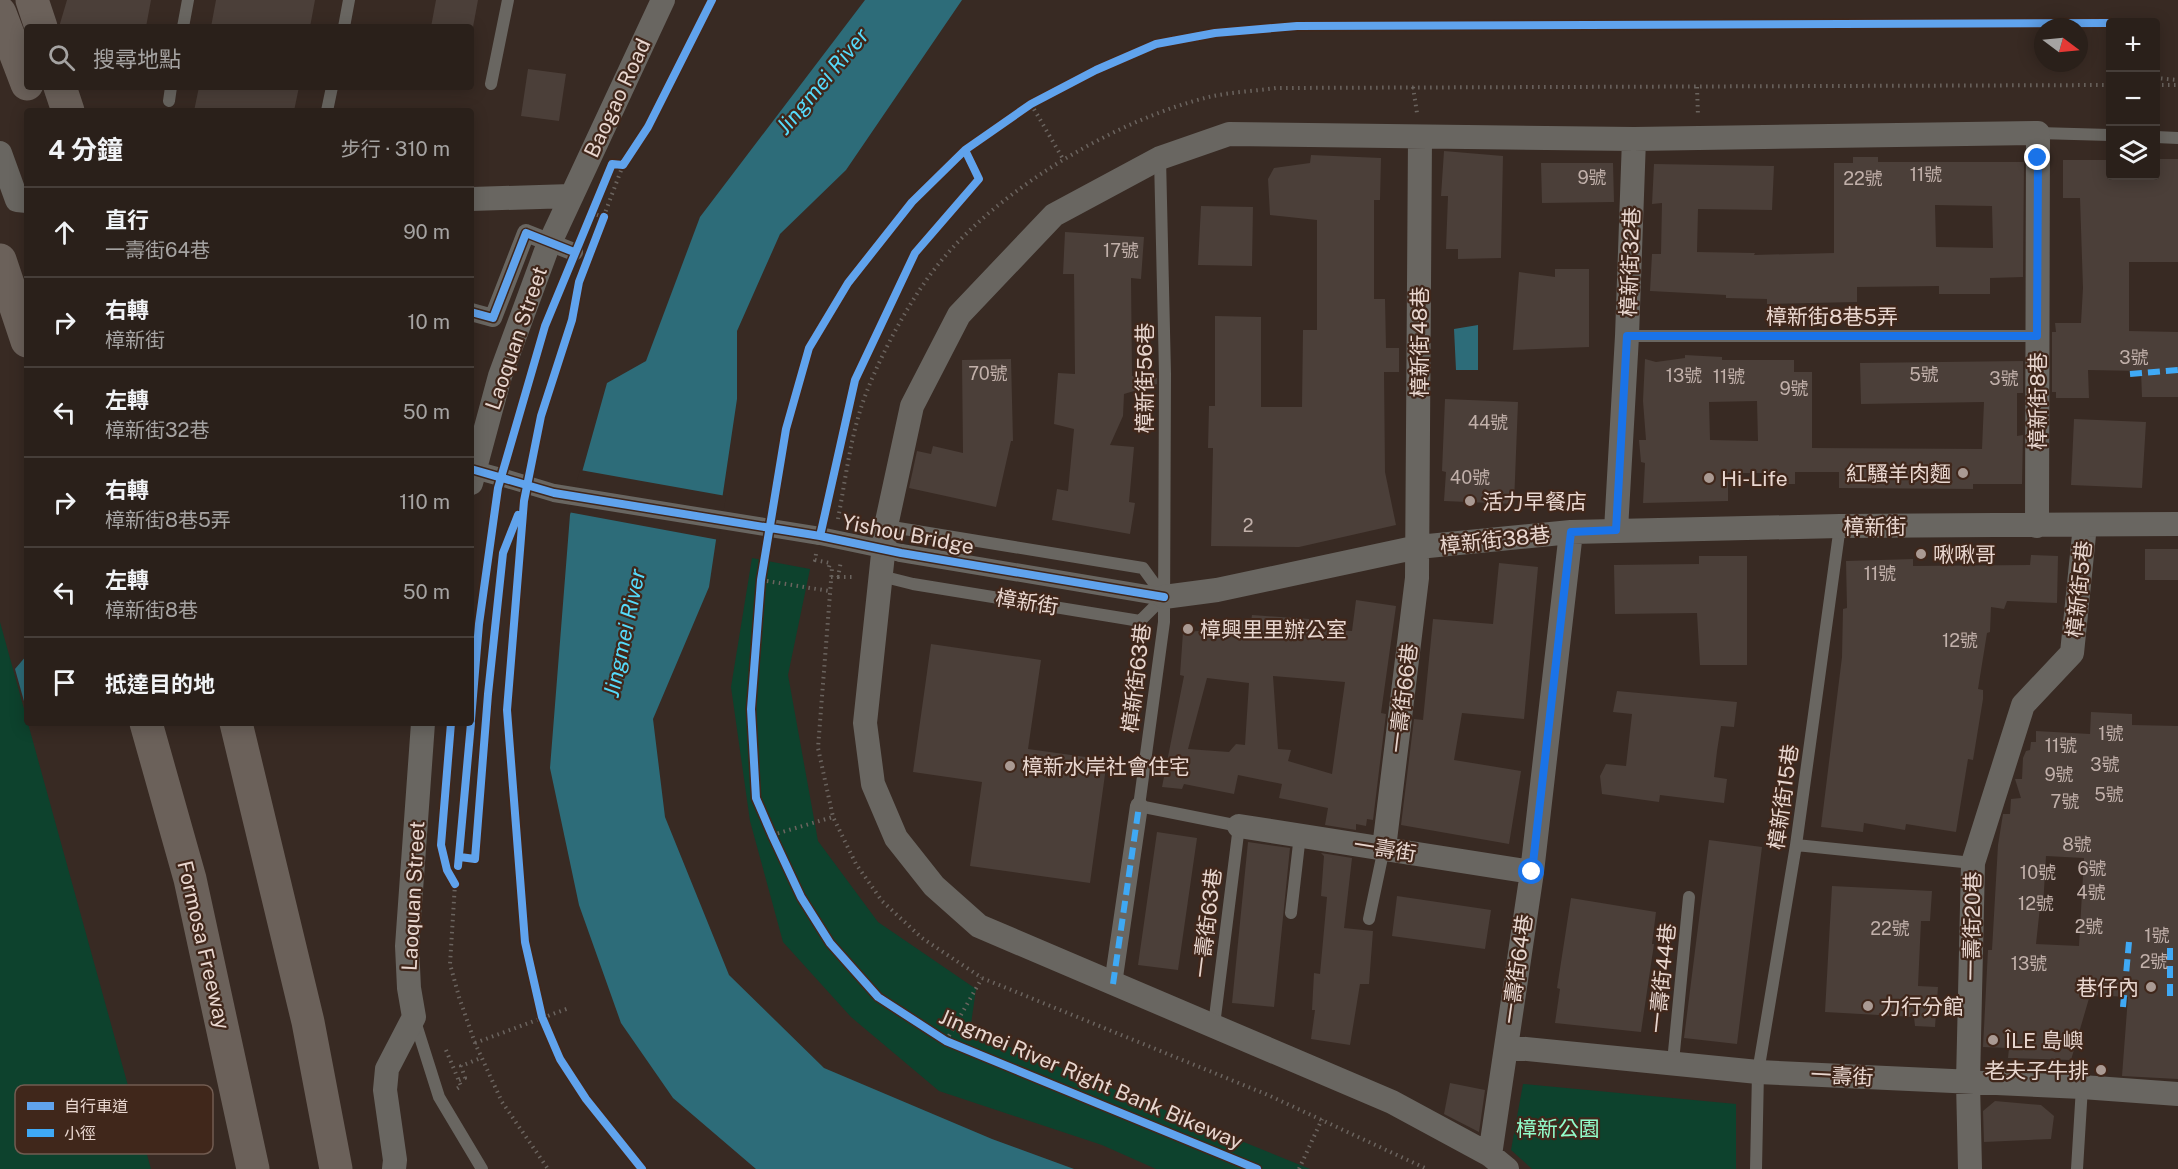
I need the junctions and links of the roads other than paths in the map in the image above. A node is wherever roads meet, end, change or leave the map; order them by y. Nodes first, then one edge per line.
1 (32, 0) edge
2 (188, 0) edge
3 (349, 0) edge
4 (508, 0) edge
5 (663, 0) edge
6 (0, 13) edge
7 (40, 24) edge
8 (184, 24) edge
9 (345, 24) edge
10 (24, 76) edge
11 (491, 84) dead end
12 (29, 90) edge
13 (61, 90) edge
14 (171, 90) edge
15 (331, 90) edge
16 (169, 101) dead end
17 (36, 108) edge
18 (67, 108) edge
19 (328, 108) edge
20 (2038, 133) junction
21 (2106, 135) edge
22 (1420, 137) junction
23 (2160, 137) edge
24 (2178, 138) edge
25 (1634, 139) junction
26 (0, 153) edge
27 (1160, 158) junction
28 (572, 196) junction
29 (474, 199) edge
30 (15, 202) edge
31 (550, 243) junction
32 (574, 252) dead end
33 (0, 262) edge
34 (474, 313) edge
35 (24, 332) edge
36 (1627, 336) junction
37 (2037, 336) junction
38 (474, 470) edge
39 (474, 472) edge
40 (2178, 524) edge
41 (2085, 525) junction
42 (886, 526) junction
43 (1840, 526) junction
44 (2037, 526) junction
45 (1616, 530) junction
46 (1571, 532) junction
47 (1418, 547) junction
48 (881, 576) junction
49 (1164, 597) junction
50 (2023, 705) joint
51 (147, 726) edge
52 (423, 726) edge
53 (239, 729) edge
54 (1139, 806) junction
55 (1239, 826) junction
56 (1300, 835) junction
57 (1796, 845) junction
58 (1384, 848) junction
59 (1972, 863) junction
60 (1532, 872) junction
61 (1689, 897) dead end
62 (1291, 913) dead end
63 (1369, 919) dead end
64 (1113, 984) junction
65 (414, 1017) junction
66 (1214, 1025) junction
67 (1506, 1047) junction
68 (1673, 1062) junction
69 (1758, 1072) junction
70 (1968, 1082) junction
71 (2082, 1087) junction
72 (2178, 1094) edge
73 (1498, 1162) edge
74 (253, 1169) edge
75 (336, 1169) edge
76 (394, 1169) edge
77 (482, 1169) edge
78 (1756, 1169) edge
79 (1970, 1169) edge
80 (2077, 1169) edge

1 - 7 highway
2 - 8 lane
3 - 9 lane
4 - 11 lane
5 - 28 street, Baogao Road
6 - 10 highway
12 - 17 highway
13 - 18 highway
14 - 16 lane
15 - 19 lane
20 - 21 lane
20 - 25 street
20 - 37 street, 樟新街8巷
22 - 25 street
22 - 27 street
22 - 47 street, 樟新街48巷
23 - 24 lane
25 - 36 street, 樟新街32巷
26 - 30 street
27 - 42 street
27 - 49 lane, 樟新街56巷
28 - 29 street
28 - 31 street, Laoquan Street
31 - 32 street
31 - 34 street
31 - 39 street, Laoquan Street
33 - 35 highway
36 - 37 lane, 樟新街8巷5弄
36 - 45 street, 樟新街32巷
37 - 44 street, 樟新街8巷
38 - 49 street, Yishou Bridge, bridge
40 - 41 street, 樟新街
41 - 44 street, 樟新街
41 - 50 street, 樟新街5巷
42 - 48 street
42 - 49 lane
43 - 44 street, 樟新街
43 - 45 street, 樟新街
43 - 57 lane, 樟新街15巷
45 - 46 street, 樟新街
46 - 47 street, 樟新街38巷
46 - 60 street, 一壽街64巷
47 - 49 street
47 - 58 street, 一壽街66巷
48 - 49 lane, 樟新街
48 - 64 street
49 - 54 lane, 樟新街63巷
50 - 59 street, 一壽街20巷
51 - 74 highway, Formosa Freeway
52 - 65 street, Laoquan Street
53 - 75 highway
54 - 55 lane
54 - 64 street
55 - 56 street, 一壽街
55 - 66 lane, 一壽街63巷
56 - 58 street, 一壽街
56 - 62 lane
57 - 59 lane
57 - 69 lane, 樟新街15巷
58 - 60 street, 一壽街
58 - 63 lane
59 - 70 street, 一壽街20巷
60 - 67 street, 一壽街64巷
61 - 68 lane, 一壽街44巷
64 - 66 street
65 - 76 street
65 - 77 lane
66 - 73 street
67 - 68 street, 一壽街
67 - 73 street, 一壽街64巷
68 - 69 street, 一壽街
69 - 70 street, 一壽街
69 - 78 lane, 樟新街15巷
70 - 71 street, 一壽街
70 - 79 street, 一壽街20巷
71 - 72 street, 一壽街
71 - 80 lane

